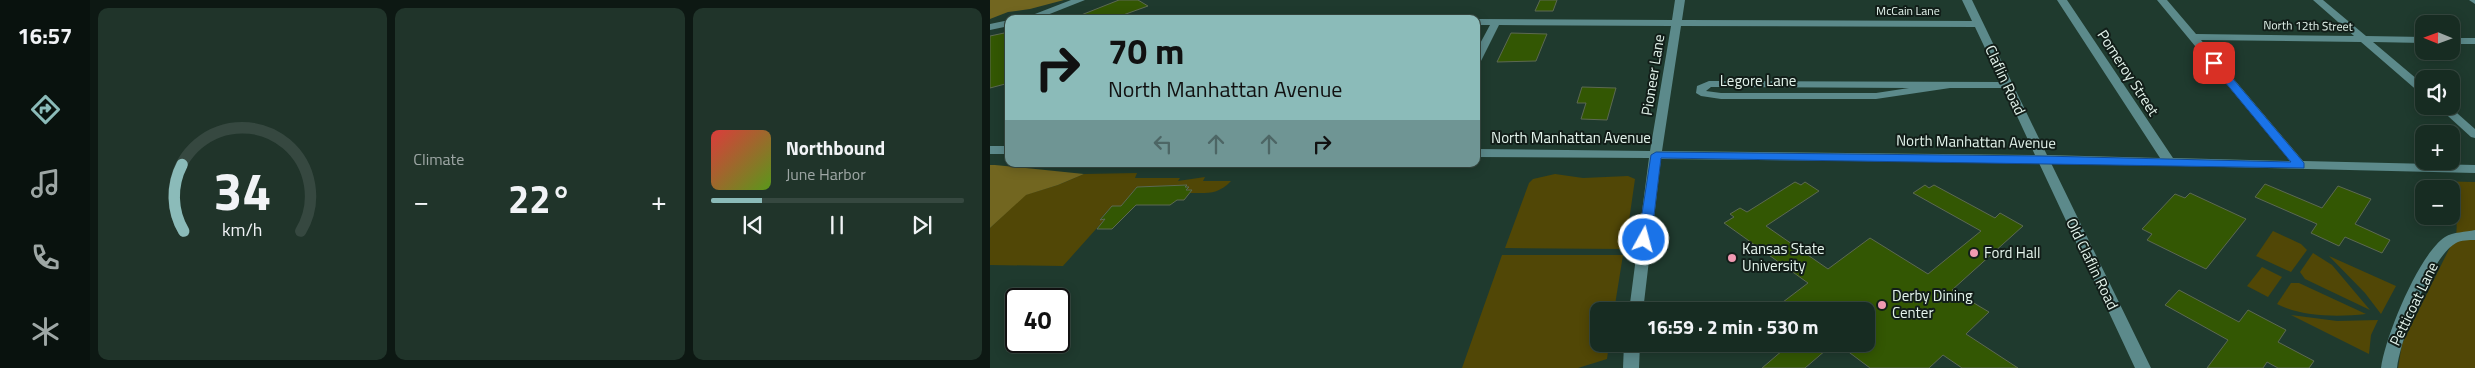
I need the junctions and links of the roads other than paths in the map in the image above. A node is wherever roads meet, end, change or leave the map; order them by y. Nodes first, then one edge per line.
1 (1080, 0) edge
2 (1680, 0) edge
3 (1967, 0) edge
4 (2062, 0) edge
5 (2162, 0) edge
6 (2318, 0) edge
7 (1038, 15) edge
8 (1480, 22) edge
9 (1496, 22) junction
10 (1677, 22) junction
11 (1005, 24) edge
12 (1979, 24) junction
13 (990, 27) edge
14 (2193, 37) junction
15 (2364, 40) junction
16 (2415, 40) edge
17 (2460, 41) edge
18 (2475, 41) edge
19 (1480, 52) edge
20 (2415, 83) edge
21 (1949, 84) junction
22 (2007, 85) junction
23 (2452, 115) edge
24 (2475, 135) edge
25 (990, 150) edge
26 (1005, 150) edge
27 (1480, 153) edge
28 (1656, 155) junction
29 (2042, 159) junction
30 (2169, 162) junction
31 (2300, 165) junction
32 (2475, 169) edge
33 (2475, 235) edge
34 (1637, 302) edge
35 (1632, 352) edge
36 (1631, 368) edge
37 (2143, 368) edge
38 (2389, 368) edge

1 - 7 street
2 - 10 street, Pioneer Lane
3 - 12 street, Claflin Road
4 - 30 street, Pomeroy Street
5 - 14 street
6 - 15 street
8 - 9 street, McCain Lane
9 - 10 street, McCain Lane
9 - 19 street
10 - 12 street, McCain Lane
10 - 28 street, Pioneer Lane
11 - 13 street
12 - 22 street, Claflin Road
14 - 15 street, North 12th Street
14 - 31 street
15 - 16 street, North 12th Street
15 - 20 street
17 - 18 street
21 - 21 street, Legore Lane
21 - 22 street, Legore Lane
22 - 29 street, Claflin Road
23 - 24 street
25 - 26 street
27 - 28 street, North Manhattan Avenue
28 - 29 street, North Manhattan Avenue
28 - 34 street
29 - 30 street, North Manhattan Avenue
29 - 37 street, Old Claflin Road
30 - 31 street, North Manhattan Avenue
31 - 32 street, North Manhattan Avenue
33 - 38 street, Petticoat Lane
35 - 36 street

